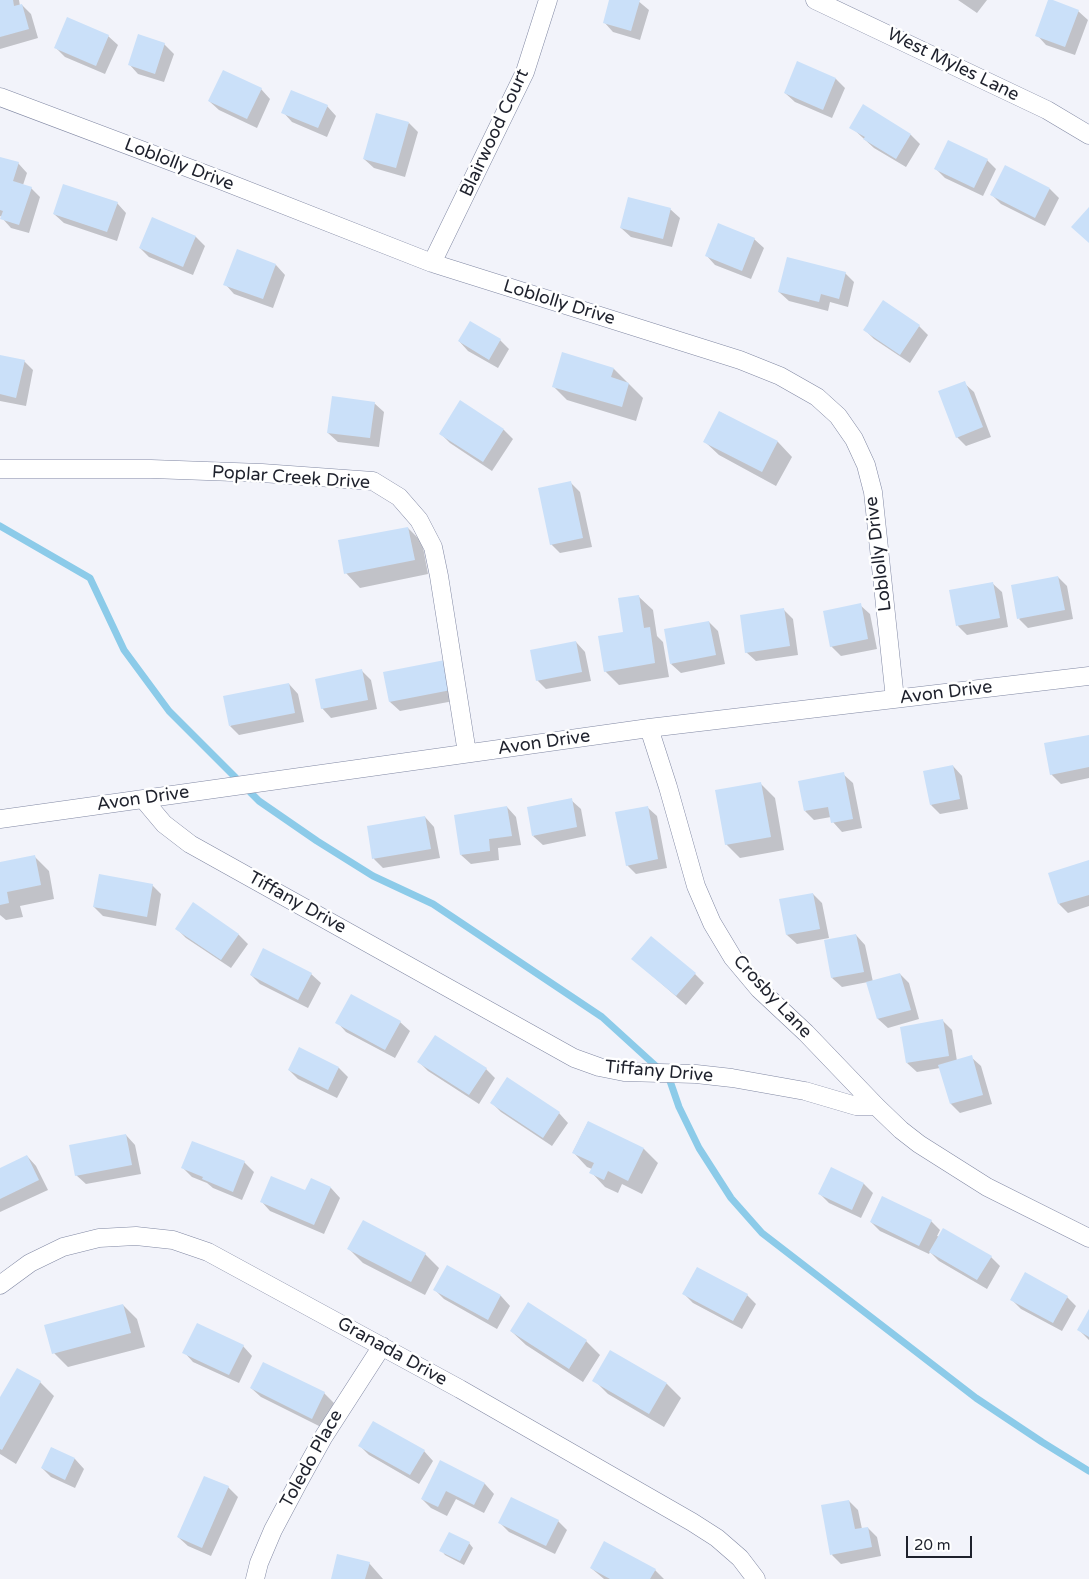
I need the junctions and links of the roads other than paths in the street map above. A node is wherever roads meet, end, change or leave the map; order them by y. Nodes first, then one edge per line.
1 (548, 0) edge
2 (816, 0) edge
3 (0, 97) edge
4 (1089, 135) edge
5 (432, 263) junction
6 (0, 470) edge
7 (1089, 676) edge
8 (895, 699) junction
9 (648, 728) junction
10 (467, 754) junction
11 (143, 799) junction
12 (0, 819) edge
13 (876, 1106) junction
14 (1089, 1238) edge
15 (0, 1285) edge
16 (382, 1346) junction
17 (255, 1579) edge
18 (756, 1579) edge

1 - 5 street, Blairwood Court
2 - 4 street, West Myles Lane
3 - 5 street, Loblolly Drive
5 - 8 street, Loblolly Drive
6 - 10 street, Poplar Creek Drive
7 - 8 street, Avon Drive
8 - 9 street, Avon Drive
9 - 10 street, Avon Drive
9 - 13 street, Crosby Lane
10 - 11 street, Avon Drive
11 - 12 street, Avon Drive
11 - 13 street, Tiffany Drive
13 - 14 street
15 - 16 street, Granada Drive
16 - 17 street, Toledo Place
16 - 18 street, Granada Drive

